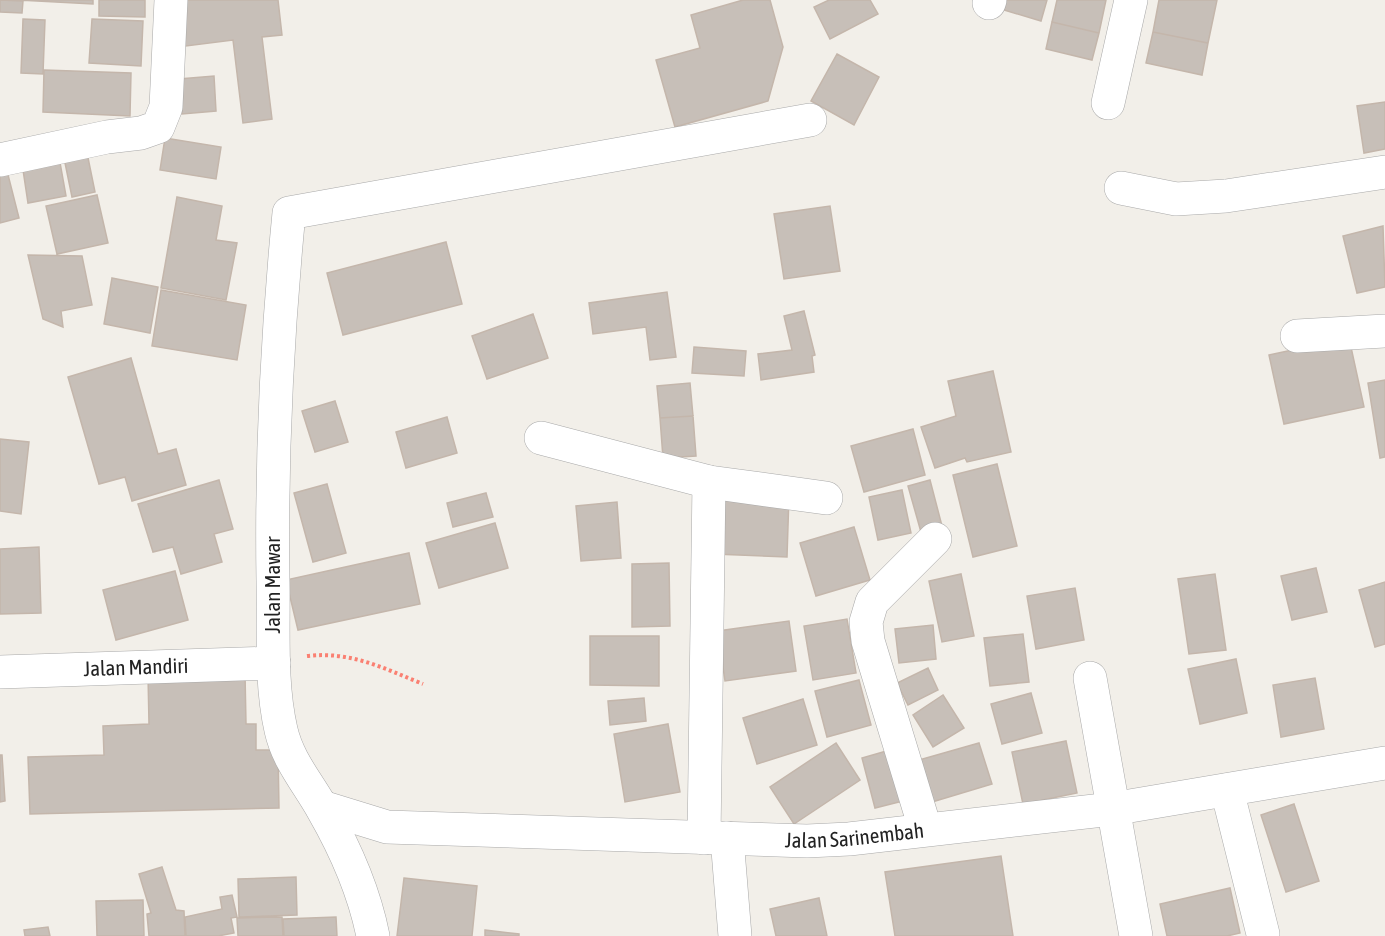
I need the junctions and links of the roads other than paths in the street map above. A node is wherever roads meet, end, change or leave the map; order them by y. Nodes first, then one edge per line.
1 (171, 0) edge
2 (1131, 0) edge
3 (1108, 103) dead end
4 (810, 120) dead end
5 (0, 160) edge
6 (1385, 172) edge
7 (1121, 188) dead end
8 (1385, 331) edge
9 (1297, 336) dead end
10 (541, 438) dead end
11 (710, 482) junction
12 (826, 498) dead end
13 (935, 539) dead end
14 (274, 663) junction
15 (0, 672) edge
16 (1090, 678) dead end
17 (1385, 763) edge
18 (1227, 790) junction
19 (322, 807) junction
20 (1112, 809) junction
21 (926, 828) junction
22 (716, 838) junction
23 (1263, 934) dead end
24 (373, 936) edge
25 (735, 936) edge
26 (1136, 936) edge

1 - 5 street
2 - 3 street
4 - 14 street, Jalan Mawar
6 - 7 street
8 - 9 street
10 - 11 street
11 - 12 street
11 - 22 street
13 - 21 street
14 - 15 street, Jalan Mandiri
14 - 19 street, Jalan Mawar
16 - 20 street
17 - 18 street, Jalan Sarinembah
18 - 20 street, Jalan Sarinembah
18 - 23 street
19 - 22 street, Jalan Sarinembah
19 - 24 street, Jalan Mawar
20 - 21 street, Jalan Sarinembah
20 - 26 street
21 - 22 street, Jalan Sarinembah
22 - 25 street

